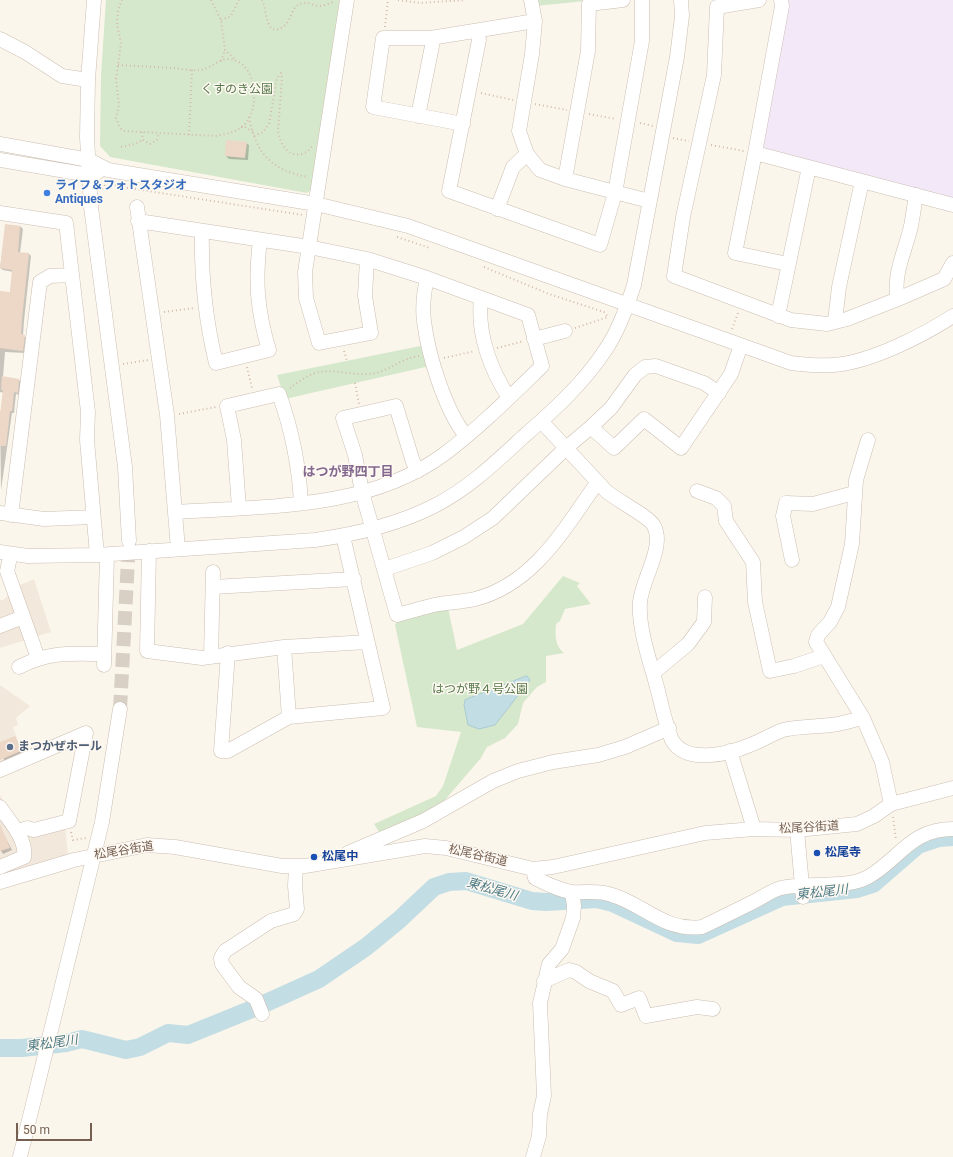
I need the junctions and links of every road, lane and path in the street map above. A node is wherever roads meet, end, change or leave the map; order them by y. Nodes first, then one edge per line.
1 (94, 0) edge
2 (122, 0) edge
3 (211, 0) edge
4 (216, 0) edge
5 (239, 0) edge
6 (262, 0) edge
7 (347, 0) edge
8 (388, 0) edge
9 (398, 0) edge
10 (465, 0) edge
11 (531, 0) edge
12 (623, 0) edge
13 (642, 0) edge
14 (681, 0) edge
15 (759, 0) edge
16 (781, 0) edge
17 (333, 2) dead end
18 (213, 3) junction
19 (386, 16) dead end
20 (221, 20) junction
21 (534, 21) junction
22 (478, 31) junction
23 (432, 38) junction
24 (0, 39) edge
25 (225, 50) junction
26 (220, 62) junction
27 (238, 62) junction
28 (118, 65) junction
29 (192, 70) junction
30 (88, 80) junction
31 (469, 91) junction
32 (523, 102) junction
33 (577, 112) junction
34 (418, 116) junction
35 (249, 117) junction
36 (627, 121) junction
37 (463, 124) junction
38 (656, 126) dead end
39 (240, 127) junction
40 (142, 132) junction
41 (253, 132) junction
42 (159, 133) junction
43 (189, 135) junction
44 (254, 136) junction
45 (670, 138) dead end
46 (143, 140) junction
47 (313, 141) dead end
48 (700, 143) junction
49 (0, 144) edge
50 (121, 147) dead end
51 (755, 153) junction
52 (527, 154) junction
53 (0, 160) edge
54 (89, 160) junction
55 (809, 167) junction
56 (89, 175) junction
57 (108, 176) junction
58 (321, 179) junction
59 (565, 179) junction
60 (119, 181) dead end
61 (862, 181) junction
62 (102, 190) dead end
63 (615, 193) junction
64 (916, 196) junction
65 (649, 201) junction
66 (953, 205) edge
67 (137, 207) dead end
68 (497, 209) junction
69 (315, 211) junction
70 (0, 213) edge
71 (138, 221) junction
72 (202, 231) junction
73 (392, 235) dead end
74 (260, 240) junction
75 (309, 247) junction
76 (433, 249) dead end
77 (367, 259) junction
78 (953, 263) edge
79 (788, 264) junction
80 (480, 266) dead end
81 (72, 275) junction
82 (427, 278) junction
83 (481, 299) junction
84 (898, 299) junction
85 (742, 301) junction
86 (628, 304) junction
87 (204, 307) junction
88 (605, 307) dead end
89 (152, 314) junction
90 (778, 316) junction
91 (953, 316) edge
92 (608, 317) junction
93 (835, 320) junction
94 (565, 331) joint
95 (731, 332) dead end
96 (534, 339) junction
97 (741, 345) junction
98 (244, 356) junction
99 (434, 361) junction
100 (140, 362) dead end
101 (122, 364) dead end
102 (355, 383) dead end
103 (719, 392) junction
104 (279, 394) junction
105 (509, 398) junction
106 (255, 399) junction
107 (227, 406) junction
108 (362, 414) junction
109 (167, 416) junction
110 (545, 417) junction
111 (591, 427) junction
112 (466, 436) junction
113 (868, 440) dead end
114 (566, 448) junction
115 (418, 471) junction
116 (597, 483) junction
117 (697, 491) dead end
118 (362, 492) junction
119 (854, 494) junction
120 (301, 504) junction
121 (239, 508) junction
122 (176, 512) junction
123 (5, 514) edge
124 (93, 517) junction
125 (373, 529) junction
126 (343, 536) junction
127 (129, 541) tunnel mouth
128 (178, 550) junction
129 (149, 551) junction
130 (102, 555) junction
131 (4, 557) edge
132 (792, 560) dead end
133 (385, 569) junction
134 (214, 572) dead end
135 (354, 579) junction
136 (213, 586) junction
137 (705, 597) dead end
138 (23, 617) junction
139 (0, 626) edge
140 (367, 642) junction
141 (284, 647) junction
142 (228, 653) junction
143 (211, 656) junction
144 (824, 656) junction
145 (38, 658) junction
146 (19, 668) dead end
147 (653, 673) junction
148 (120, 709) tunnel mouth
149 (289, 717) junction
150 (863, 718) junction
151 (669, 728) junction
152 (730, 752) junction
153 (0, 770) edge
154 (953, 788) edge
155 (891, 804) junction
156 (0, 807) edge
157 (69, 821) junction
158 (9, 827) edge
159 (754, 829) junction
160 (953, 829) edge
161 (797, 830) junction
162 (87, 839) dead end
163 (897, 853) junction
164 (94, 856) junction
165 (327, 862) junction
166 (296, 866) junction
167 (0, 867) edge
168 (533, 869) junction
169 (0, 882) edge
170 (802, 891) junction
171 (572, 892) junction
172 (544, 981) junction
173 (714, 1009) dead end
174 (262, 1014) dead end
175 (20, 1157) edge
176 (533, 1157) edge

1 - 30 street
2 - 28 path
3 - 18 path
4 - 18 path
5 - 20 path
6 - 17 path
7 - 58 street
8 - 19 path
9 - 10 path
11 - 21 street
12 - 33 street
13 - 36 street
14 - 65 street
15 - 48 street
16 - 51 street
18 - 20 path
20 - 25 path
21 - 22 street
21 - 32 street
22 - 23 street
22 - 31 street
23 - 34 street
23 - 34 street
24 - 30 street
25 - 26 path
25 - 27 path
26 - 27 path
26 - 29 path
27 - 35 path
28 - 29 path
28 - 40 path
29 - 43 path
30 - 54 street
31 - 32 path
31 - 37 street
32 - 33 path
32 - 52 street
33 - 36 path
33 - 59 street
34 - 37 street
35 - 39 path
35 - 41 path
36 - 38 path
36 - 63 street
37 - 68 street
39 - 41 path
39 - 43 path
40 - 42 path
40 - 46 path
41 - 44 path
42 - 43 path
42 - 46 path
44 - 47 path
44 - 58 path
45 - 48 path
46 - 50 path
48 - 51 path
48 - 85 street
49 - 54 street
51 - 55 street
51 - 79 street
52 - 59 street
52 - 68 street
53 - 56 street
54 - 56 street
54 - 57 street
55 - 61 street
55 - 79 street
56 - 57 street
56 - 127 street
57 - 60 path
57 - 62 path
57 - 69 street
57 - 69 path
58 - 69 street
59 - 63 street
61 - 64 street
61 - 93 street
63 - 65 street
63 - 68 street
64 - 66 street
64 - 84 street
65 - 86 street
67 - 71 street
69 - 75 street
69 - 86 street
70 - 81 street
71 - 72 street
71 - 89 street
72 - 74 street
72 - 87 street
73 - 76 path
74 - 75 street
74 - 98 street
75 - 77 street
75 - 77 street
77 - 82 street
78 - 84 street
79 - 90 street
80 - 92 path
81 - 123 street
81 - 124 street
82 - 83 street
82 - 99 street
83 - 96 street
83 - 105 street
84 - 93 street
85 - 90 street
85 - 95 path
86 - 97 street
86 - 110 street
87 - 89 path
87 - 98 street
88 - 92 path
89 - 109 street
90 - 93 street
91 - 97 street
92 - 94 path
94 - 96 street
96 - 105 street
97 - 103 street
98 - 106 path
99 - 104 path
99 - 112 street
100 - 101 path
102 - 108 path
103 - 111 street
103 - 111 street
104 - 106 street
104 - 120 street
105 - 112 street
106 - 107 street
107 - 109 path
107 - 121 street
108 - 115 street
108 - 118 street
109 - 122 street
110 - 114 street
110 - 125 street
111 - 114 street
112 - 115 street
113 - 119 street
114 - 116 street
114 - 133 street
115 - 118 street
116 - 133 street
116 - 147 street
117 - 144 street
118 - 120 street
118 - 125 street
119 - 132 street
119 - 144 street
120 - 121 street
121 - 122 street
122 - 128 street
123 - 124 street
124 - 130 street
125 - 126 street
125 - 133 street
126 - 128 street
126 - 135 street
128 - 129 street
129 - 130 street
129 - 143 street
130 - 131 street
130 - 145 street
131 - 138 street
134 - 136 street
135 - 136 street
135 - 140 street
136 - 143 street
137 - 147 street
138 - 139 street
138 - 145 street
140 - 141 street
140 - 149 street
141 - 142 street
141 - 149 street
142 - 143 street
142 - 149 street
144 - 150 street
145 - 146 street
147 - 151 street
148 - 164 street
150 - 152 street
150 - 155 street
151 - 152 street
151 - 165 street
152 - 159 street
153 - 157 street
154 - 155 street, 松尾谷街道
155 - 161 street, 松尾谷街道
155 - 163 path
156 - 158 street
157 - 158 street
157 - 162 path
158 - 167 street
159 - 161 street, 松尾谷街道
159 - 168 street, 松尾谷街道
160 - 163 street
161 - 170 street
163 - 170 street
164 - 166 street, 松尾谷街道
164 - 169 street, 松尾谷街道
164 - 175 street
165 - 166 street, 松尾谷街道
165 - 168 street, 松尾谷街道
166 - 174 street
168 - 171 street
170 - 171 street
171 - 172 street
172 - 173 street
172 - 176 street

